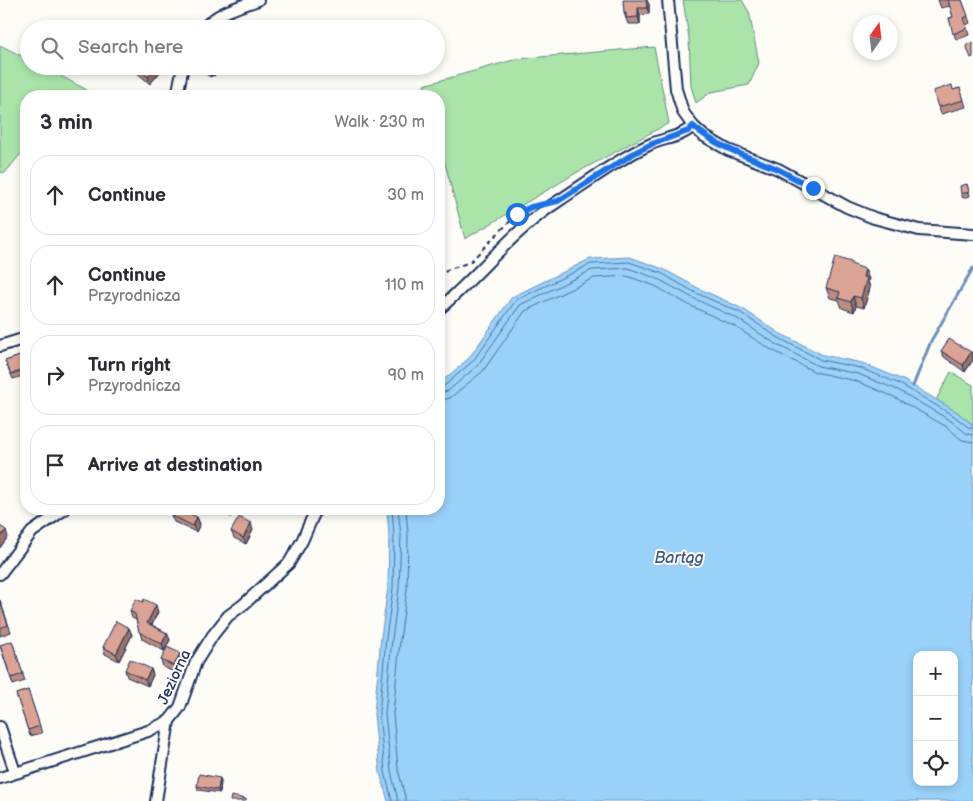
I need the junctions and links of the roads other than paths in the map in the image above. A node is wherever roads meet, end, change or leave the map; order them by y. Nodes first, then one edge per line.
1 (258, 0) edge
2 (668, 0) edge
3 (214, 20) edge
4 (181, 75) edge
5 (178, 90) edge
6 (693, 126) junction
7 (973, 234) edge
8 (445, 304) edge
9 (20, 340) edge
10 (0, 346) edge
11 (56, 515) edge
12 (313, 515) edge
13 (0, 574) edge
14 (169, 722) junction
15 (0, 727) edge
16 (15, 772) junction
17 (0, 778) edge
18 (156, 801) edge

1 - 3 street
2 - 6 street
4 - 5 street
6 - 7 street
6 - 8 street
9 - 10 street
11 - 13 street
12 - 14 street, Jeziorna
14 - 16 street, Jeziorna
14 - 18 street
15 - 16 street
16 - 17 street, Jeziorna

